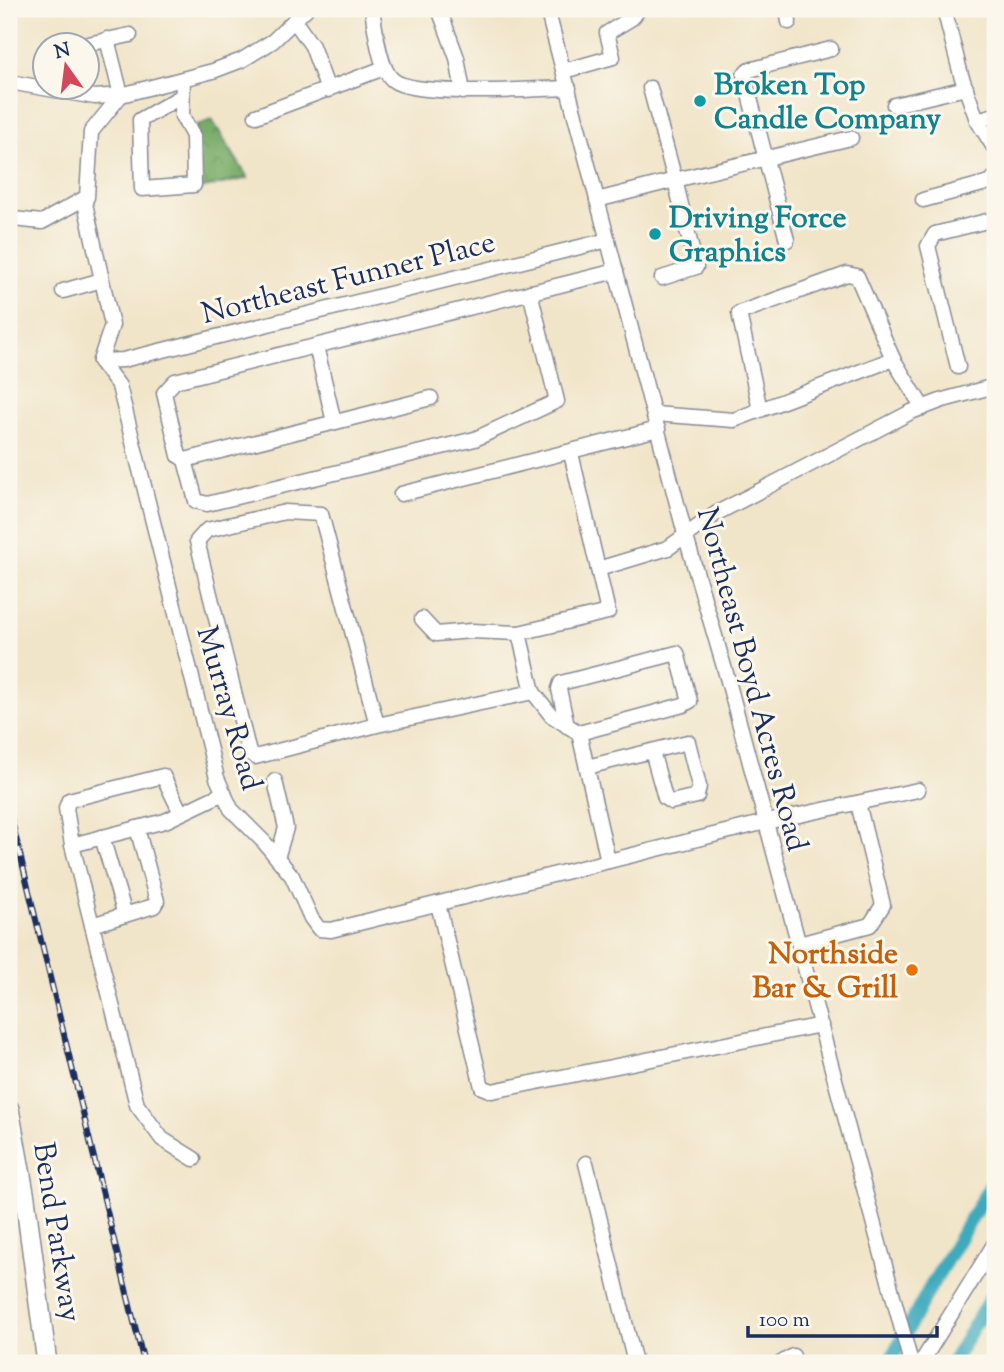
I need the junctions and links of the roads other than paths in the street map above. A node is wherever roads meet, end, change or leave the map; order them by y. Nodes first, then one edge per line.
1 (306, 9) edge
2 (372, 9) edge
3 (439, 9) edge
4 (547, 9) edge
5 (639, 9) edge
6 (944, 9) edge
7 (294, 20) junction
8 (130, 35) dead end
9 (107, 40) junction
10 (102, 41) edge
11 (831, 49) dead end
12 (384, 68) junction
13 (564, 71) junction
14 (183, 79) junction
15 (9, 82) edge
16 (569, 88) junction
17 (650, 88) dead end
18 (966, 88) junction
19 (328, 90) junction
20 (463, 92) junction
21 (121, 95) junction
22 (182, 96) junction
23 (894, 104) dead end
24 (995, 115) edge
25 (256, 116) dead end
26 (977, 120) junction
27 (851, 138) dead end
28 (995, 149) edge
29 (765, 158) junction
30 (995, 177) edge
31 (676, 180) junction
32 (84, 199) junction
33 (597, 200) junction
34 (923, 200) dead end
35 (13, 219) dead end
36 (995, 219) edge
37 (608, 240) junction
38 (787, 240) dead end
39 (615, 271) junction
40 (662, 278) dead end
41 (102, 280) junction
42 (63, 291) dead end
43 (530, 292) junction
44 (316, 346) junction
45 (893, 359) junction
46 (100, 361) junction
47 (958, 367) dead end
48 (995, 386) edge
49 (431, 398) dead end
50 (923, 408) junction
51 (760, 410) junction
52 (654, 414) junction
53 (334, 422) junction
54 (658, 429) junction
55 (570, 453) junction
56 (185, 460) junction
57 (401, 494) dead end
58 (685, 534) junction
59 (598, 569) junction
60 (422, 619) dead end
61 (519, 633) junction
62 (533, 692) junction
63 (377, 724) junction
64 (573, 729) junction
65 (652, 751) dead end
66 (587, 767) junction
67 (275, 781) dead end
68 (918, 790) dead end
69 (224, 793) junction
70 (858, 803) junction
71 (181, 813) junction
72 (766, 822) junction
73 (137, 828) junction
74 (102, 837) junction
75 (72, 845) junction
76 (276, 858) junction
77 (608, 861) junction
78 (439, 904) junction
79 (125, 915) junction
80 (92, 925) junction
81 (799, 944) junction
82 (821, 1025) junction
83 (9, 1109) edge
84 (194, 1159) dead end
85 (586, 1163) dead end
86 (25, 1198) junction
87 (995, 1243) edge
88 (914, 1362) edge
89 (47, 1363) edge
90 (60, 1363) edge
91 (635, 1363) edge

1 - 7 street
2 - 12 street
3 - 20 street
4 - 13 street, Northeast Boyd Acres Road
5 - 13 street
6 - 18 street
7 - 14 street
7 - 19 street
8 - 9 street
9 - 10 street
9 - 21 street
11 - 29 street
12 - 19 street
12 - 20 street
13 - 16 street, Northeast Boyd Acres Road
14 - 21 street
14 - 22 street
15 - 21 street
16 - 20 street
16 - 33 street, Northeast Boyd Acres Road
17 - 31 street
18 - 23 street
18 - 26 street
19 - 25 street
21 - 32 street
22 - 22 street
24 - 26 street
26 - 28 street
27 - 29 street
29 - 31 street
29 - 38 street
30 - 34 street
31 - 33 street
31 - 40 street
32 - 35 street
32 - 41 street
33 - 37 street, Northeast Boyd Acres Road
36 - 47 street
37 - 39 street, Northeast Boyd Acres Road
37 - 46 street, Northeast Funner Place
39 - 43 street
39 - 52 street, Northeast Boyd Acres Road
41 - 42 street
41 - 46 street
43 - 44 street
43 - 56 street
44 - 53 street
44 - 56 street
45 - 50 street
45 - 51 street
45 - 51 street
46 - 69 street, Murray Road
48 - 50 street
49 - 53 street
50 - 58 street
51 - 52 street
52 - 54 street, Northeast Boyd Acres Road
53 - 56 street
54 - 55 street
54 - 58 street, Northeast Boyd Acres Road
55 - 57 street
55 - 59 street
58 - 59 street
58 - 72 street, Northeast Boyd Acres Road
59 - 61 street
60 - 61 street
61 - 62 street
62 - 63 street
62 - 64 street
63 - 63 street
64 - 64 street
64 - 66 street
65 - 66 street
66 - 77 street
67 - 76 street
68 - 70 street, Murray Road
69 - 71 street
69 - 76 street, Murray Road
70 - 72 street, Murray Road
70 - 81 street
71 - 73 street
71 - 75 street
72 - 77 street, Murray Road
72 - 81 street, Northeast Boyd Acres Road
73 - 74 street
73 - 79 street
74 - 75 street
74 - 79 street
75 - 80 street
76 - 78 street, Murray Road
77 - 78 street, Murray Road
78 - 82 street
79 - 80 street
80 - 84 street
81 - 82 street, Northeast Boyd Acres Road
82 - 88 street, Northeast Boyd Acres Road
83 - 86 highway, Bend Parkway
85 - 91 street
86 - 89 highway, Bend Parkway
86 - 90 highway
87 - 88 street

